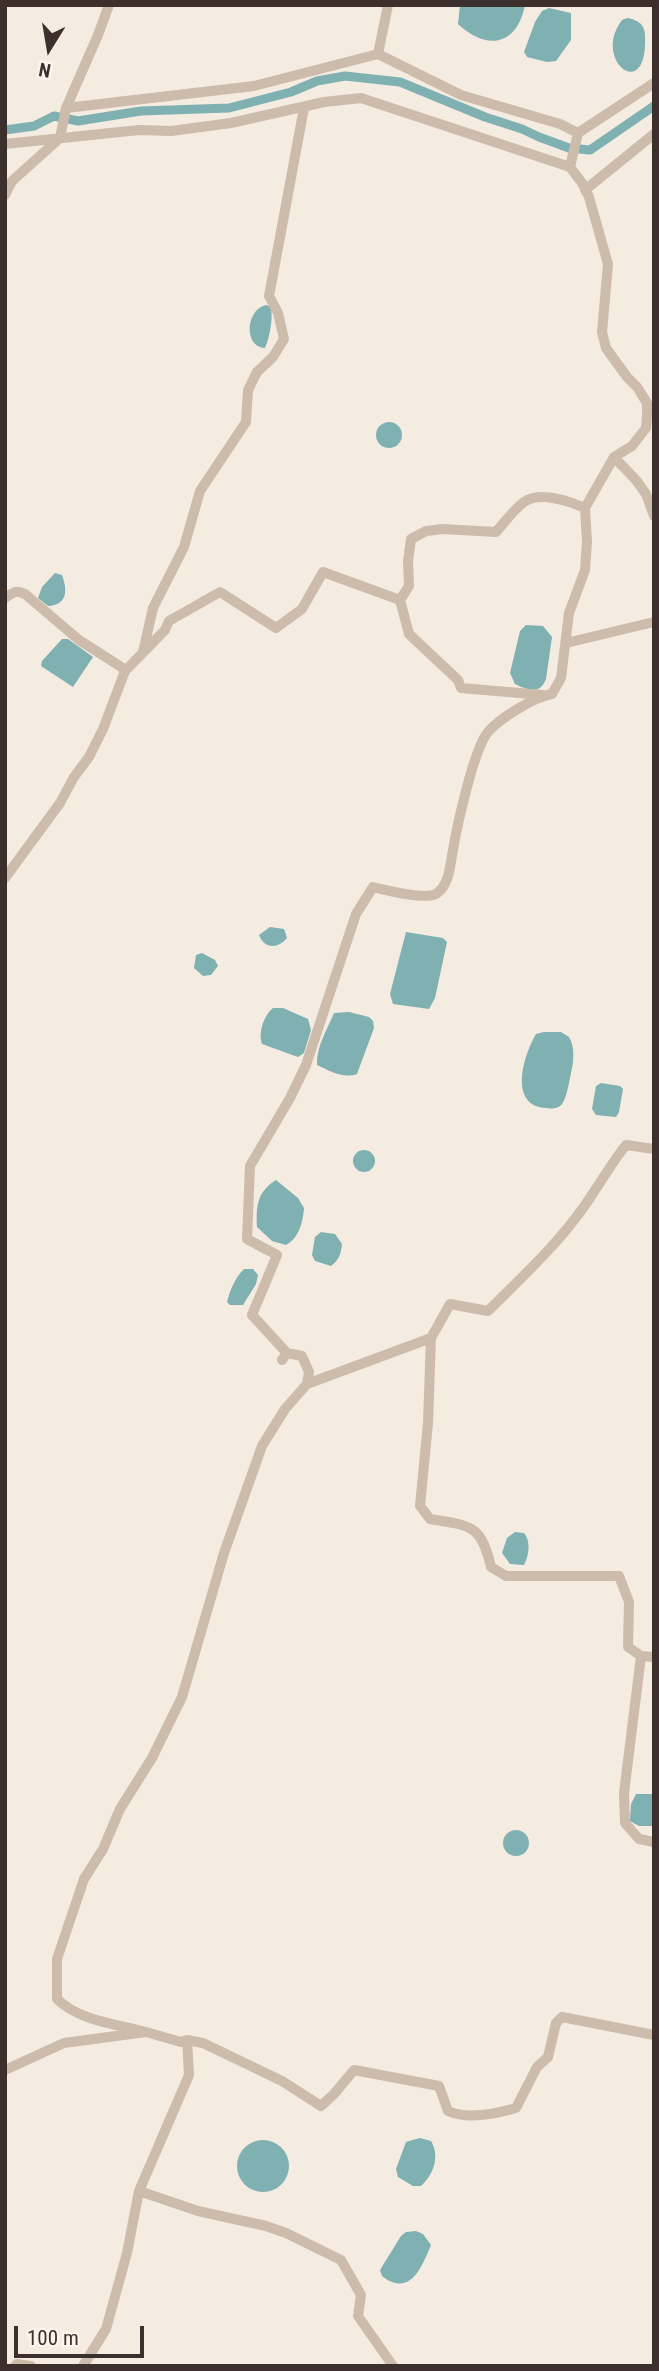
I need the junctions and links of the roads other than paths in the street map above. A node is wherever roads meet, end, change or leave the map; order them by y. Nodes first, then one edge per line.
1 (109, 5) edge
2 (388, 5) edge
3 (378, 54) junction
4 (654, 83) edge
5 (304, 107) junction
6 (65, 111) junction
7 (578, 133) junction
8 (654, 134) edge
9 (60, 138) junction
10 (5, 144) edge
11 (571, 164) junction
12 (585, 190) junction
13 (5, 195) edge
14 (614, 457) junction
15 (585, 508) junction
16 (654, 516) edge
17 (5, 598) edge
18 (400, 600) junction
19 (654, 622) edge
20 (566, 643) junction
21 (142, 654) junction
22 (126, 670) junction
23 (543, 695) junction
24 (5, 878) edge
25 (654, 1149) edge
26 (431, 1338) junction
27 (307, 1384) junction
28 (641, 1656) junction
29 (654, 1657) edge
30 (654, 1842) edge
31 (146, 2032) junction
32 (654, 2035) edge
33 (187, 2040) junction
34 (5, 2070) edge
35 (139, 2191) junction
36 (15, 2366) edge
37 (31, 2366) edge
38 (83, 2366) edge
39 (393, 2366) edge

1 - 6 street
2 - 3 street
3 - 6 street
3 - 7 street
4 - 7 street
5 - 9 street
5 - 11 street
5 - 21 street
6 - 9 street
7 - 11 street
8 - 12 street
9 - 10 street
9 - 13 street
11 - 12 street
12 - 14 street
14 - 15 street
14 - 16 street
15 - 18 street
15 - 20 street
17 - 22 street
18 - 21 street
18 - 23 street
19 - 20 street
20 - 23 street
21 - 22 street
22 - 24 street
23 - 27 street
25 - 26 street
26 - 27 street
26 - 28 street
27 - 31 street
28 - 29 street
28 - 30 street
31 - 33 street
31 - 34 street
32 - 33 street
33 - 35 street
35 - 38 street
35 - 39 street
36 - 37 street

